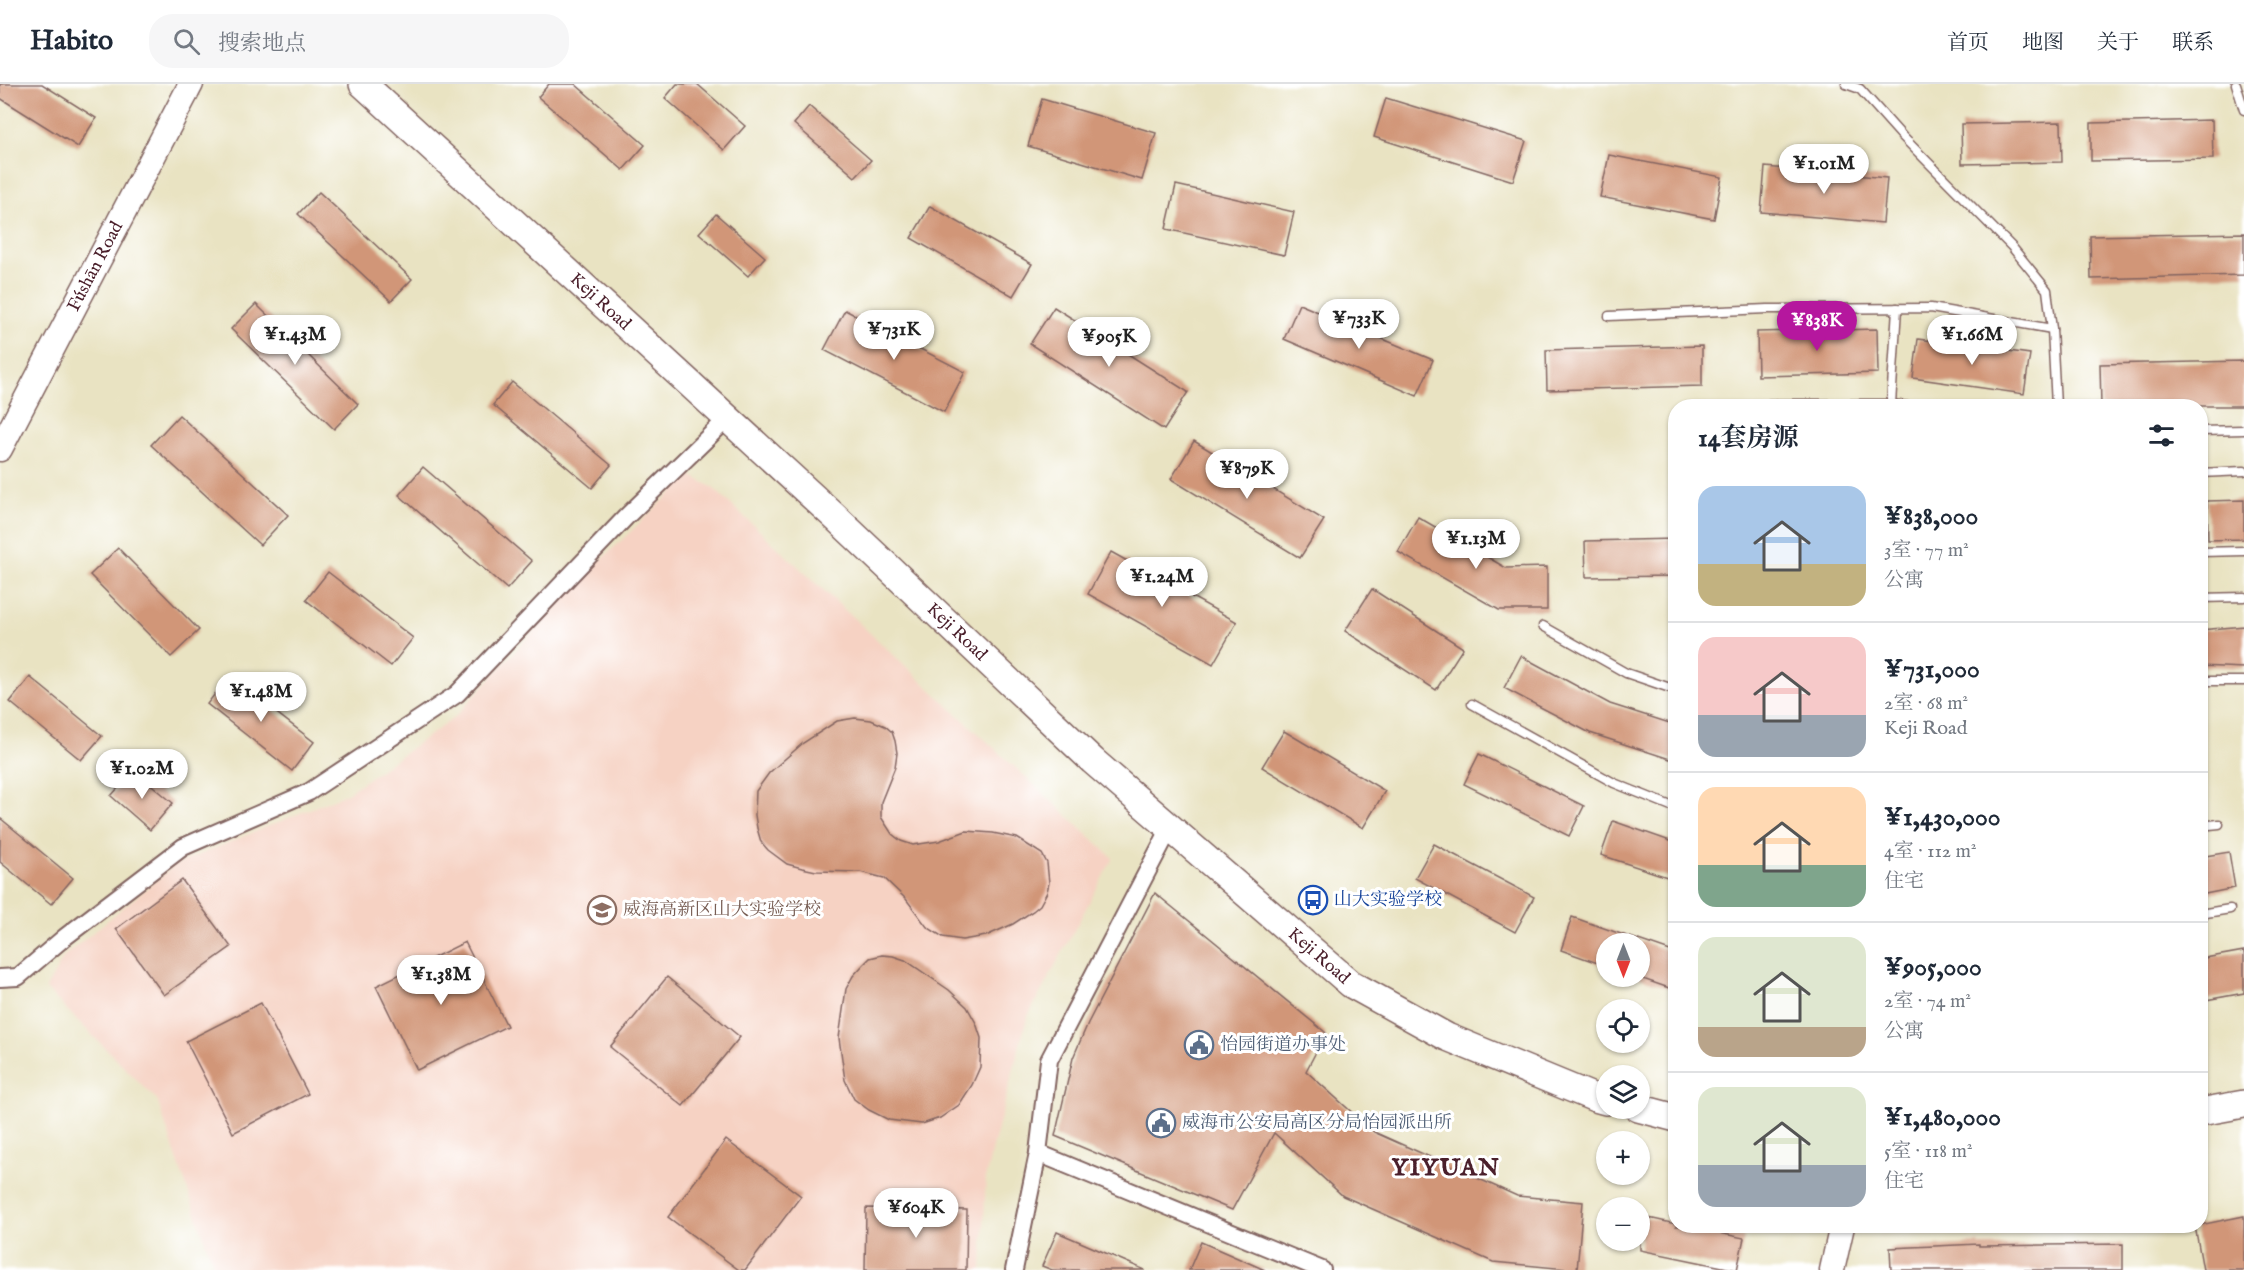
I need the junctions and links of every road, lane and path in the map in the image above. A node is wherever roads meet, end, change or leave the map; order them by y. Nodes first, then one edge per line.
1 (191, 84) edge
2 (363, 84) edge
3 (1846, 84) edge
4 (2236, 84) edge
5 (2244, 110) edge
6 (1897, 308) junction
7 (1609, 316) dead end
8 (2052, 329) junction
9 (1891, 399) edge
10 (2055, 399) edge
11 (728, 418) junction
12 (2208, 430) edge
13 (2244, 430) edge
14 (0, 449) edge
15 (2244, 471) edge
16 (2208, 473) edge
17 (2208, 552) edge
18 (2244, 552) edge
19 (2244, 597) edge
20 (2208, 598) edge
21 (1543, 626) dead end
22 (2208, 681) edge
23 (2244, 681) edge
24 (1668, 687) edge
25 (1472, 704) dead end
26 (1668, 805) edge
27 (2219, 824) dead end
28 (2208, 825) edge
29 (1170, 828) junction
30 (2230, 909) dead end
31 (2208, 913) edge
32 (0, 978) edge
33 (1596, 1098) edge
34 (2244, 1104) edge
35 (1650, 1111) edge
36 (2208, 1111) edge
37 (1668, 1116) edge
38 (1038, 1153) junction
39 (1840, 1233) edge
40 (1014, 1270) edge
41 (1322, 1270) edge
42 (1832, 1270) edge

1 - 14 main road, Fúshān Road
2 - 11 main road, Keji Road
3 - 8 lane
4 - 5 lane
6 - 7 lane
6 - 8 lane
6 - 9 lane
8 - 10 lane
11 - 29 main road, Keji Road
11 - 32 street
12 - 13 lane
15 - 16 lane
17 - 18 lane
19 - 20 lane
21 - 24 lane
22 - 23 lane
25 - 26 lane
27 - 28 lane
29 - 33 main road, Keji Road
29 - 38 street
30 - 31 lane
34 - 36 main road
35 - 37 main road
38 - 40 street
38 - 41 street
39 - 42 main road

